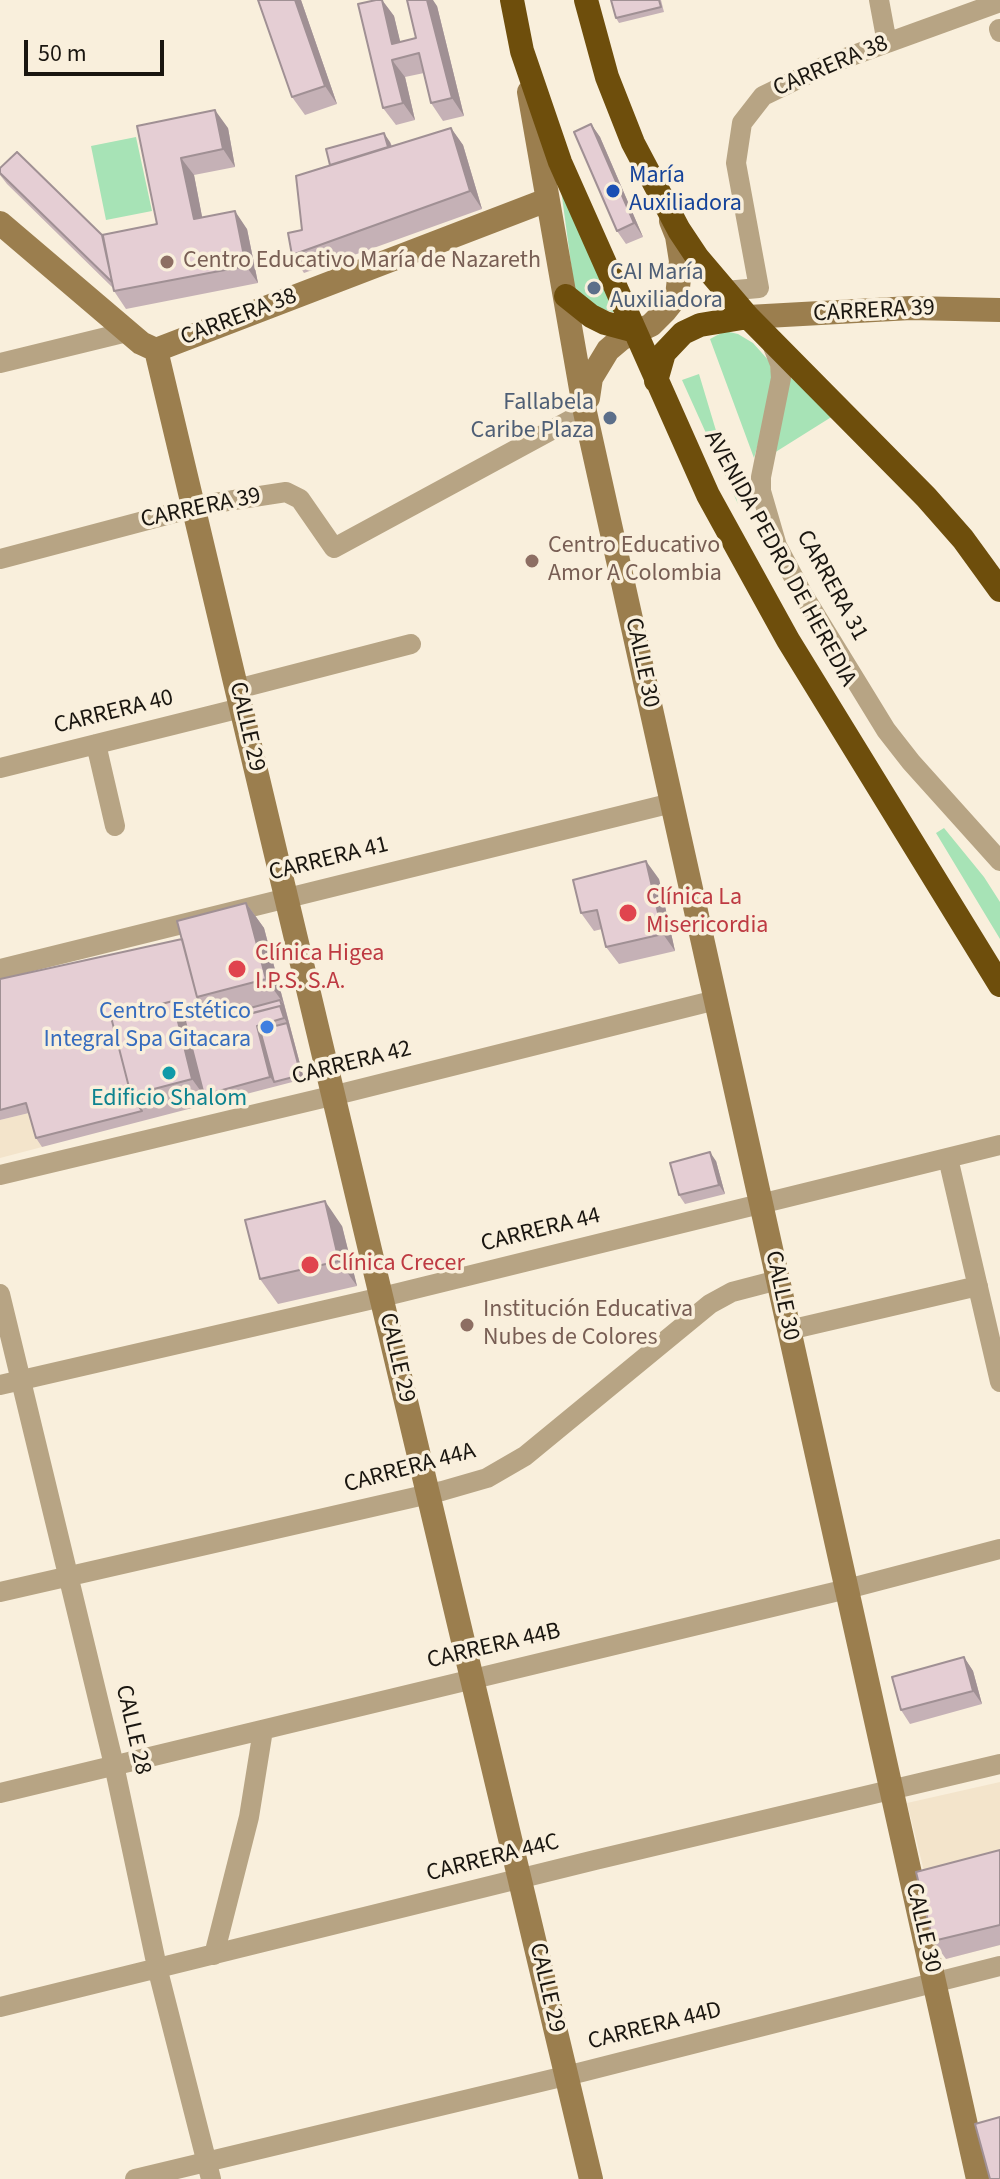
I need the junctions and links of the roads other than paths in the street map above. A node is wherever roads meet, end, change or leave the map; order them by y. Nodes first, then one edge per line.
1 (512, 0) edge
2 (586, 0) edge
3 (879, 0) edge
4 (1000, 2) edge
5 (887, 43) junction
6 (522, 51) junction
7 (657, 188) junction
8 (547, 200) junction
9 (0, 223) edge
10 (725, 291) junction
11 (566, 296) junction
12 (1000, 310) edge
13 (748, 317) junction
14 (635, 331) junction
15 (127, 332) junction
16 (768, 337) junction
17 (156, 350) junction
18 (0, 363) edge
19 (656, 381) junction
20 (585, 412) junction
21 (194, 508) junction
22 (0, 559) edge
23 (1000, 590) edge
24 (411, 644) dead end
25 (239, 698) junction
26 (96, 744) junction
27 (0, 768) edge
28 (672, 803) junction
29 (115, 826) dead end
30 (1000, 861) edge
31 (286, 897) junction
32 (0, 969) edge
33 (1000, 985) edge
34 (716, 1000) junction
35 (334, 1096) junction
36 (1000, 1145) edge
37 (948, 1158) junction
38 (0, 1175) edge
39 (761, 1203) junction
40 (778, 1280) junction
41 (978, 1286) junction
42 (0, 1294) edge
43 (382, 1297) junction
44 (789, 1330) junction
45 (21, 1380) junction
46 (1000, 1382) edge
47 (0, 1385) edge
48 (428, 1494) junction
49 (1000, 1549) edge
50 (69, 1576) junction
51 (847, 1589) junction
52 (0, 1592) edge
53 (472, 1679) junction
54 (263, 1730) junction
55 (1000, 1764) edge
56 (114, 1765) junction
57 (892, 1791) junction
58 (0, 1793) edge
59 (520, 1880) junction
60 (214, 1955) junction
61 (1000, 1966) edge
62 (157, 1967) junction
63 (934, 1983) junction
64 (0, 2007) edge
65 (567, 2076) junction
66 (209, 2171) edge
67 (135, 2179) edge
68 (591, 2179) edge
69 (978, 2179) edge

1 - 6 highway, AVENIDA PEDRO DE HEREDIA
2 - 7 highway
3 - 5 street
4 - 5 street, CARRERA 38
5 - 10 street, CARRERA 38
6 - 8 street, CALLE 30
6 - 14 highway, AVENIDA PEDRO DE HEREDIA
7 - 10 highway
7 - 14 street, CALLE 30
8 - 11 street, CALLE 30
8 - 17 street, CARRERA 38
9 - 15 street
10 - 13 highway
11 - 14 highway
11 - 20 street, CALLE 30
12 - 13 street, CARRERA 39
13 - 16 highway
13 - 19 highway
14 - 19 highway, AVENIDA PEDRO DE HEREDIA
14 - 20 street, CALLE 30
15 - 17 street
15 - 18 street
16 - 23 highway
16 - 30 street, CARRERA 31
17 - 21 street, CALLE 29
19 - 33 highway, AVENIDA PEDRO DE HEREDIA
20 - 21 street, CARRERA 39
20 - 28 street, CALLE 30
21 - 22 street, CARRERA 39
21 - 25 street, CALLE 29
24 - 25 street, CARRERA 40
25 - 26 street, CARRERA 40
25 - 31 street, CALLE 29
26 - 27 street, CARRERA 40
26 - 29 street
28 - 31 street, CARRERA 41
28 - 34 street, CALLE 30
31 - 32 street, CARRERA 41
31 - 35 street, CALLE 29
34 - 35 street, CARRERA 42
34 - 39 street, CALLE 30
35 - 38 street, CARRERA 42
35 - 43 street, CALLE 29
36 - 37 street, CARRERA 44
37 - 39 street, CARRERA 44
37 - 41 street
39 - 40 street, CALLE 30
39 - 43 street, CARRERA 44
40 - 44 street, CALLE 30
40 - 48 street, CARRERA 44A
41 - 44 street
41 - 46 street
42 - 45 street, CALLE 28
43 - 45 street, CARRERA 44
43 - 48 street, CALLE 29
44 - 51 street, CALLE 30
45 - 47 street, CARRERA 44
45 - 50 street, CALLE 28
48 - 50 street, CARRERA 44A
48 - 53 street, CALLE 29
49 - 51 street, CARRERA 44B
50 - 52 street, CARRERA 44A
50 - 56 street, CALLE 28
51 - 53 street, CARRERA 44B
51 - 57 street, CALLE 30
53 - 54 street, CARRERA 44B
53 - 59 street, CALLE 29
54 - 56 street, CARRERA 44B
54 - 60 street
55 - 57 street, CARRERA 44C
56 - 58 street, CARRERA 44B
56 - 62 street, CALLE 28
57 - 59 street, CARRERA 44C
57 - 63 street, CALLE 30
59 - 60 street, CARRERA 44C
59 - 65 street, CALLE 29
60 - 62 street, CARRERA 44C
61 - 63 street, CARRERA 44D
62 - 64 street, CARRERA 44C
62 - 66 street, CALLE 28
63 - 65 street, CARRERA 44D
63 - 69 street, CALLE 30
65 - 66 street, CARRERA 44D
65 - 68 street, CALLE 29
66 - 67 street, CARRERA 44D

